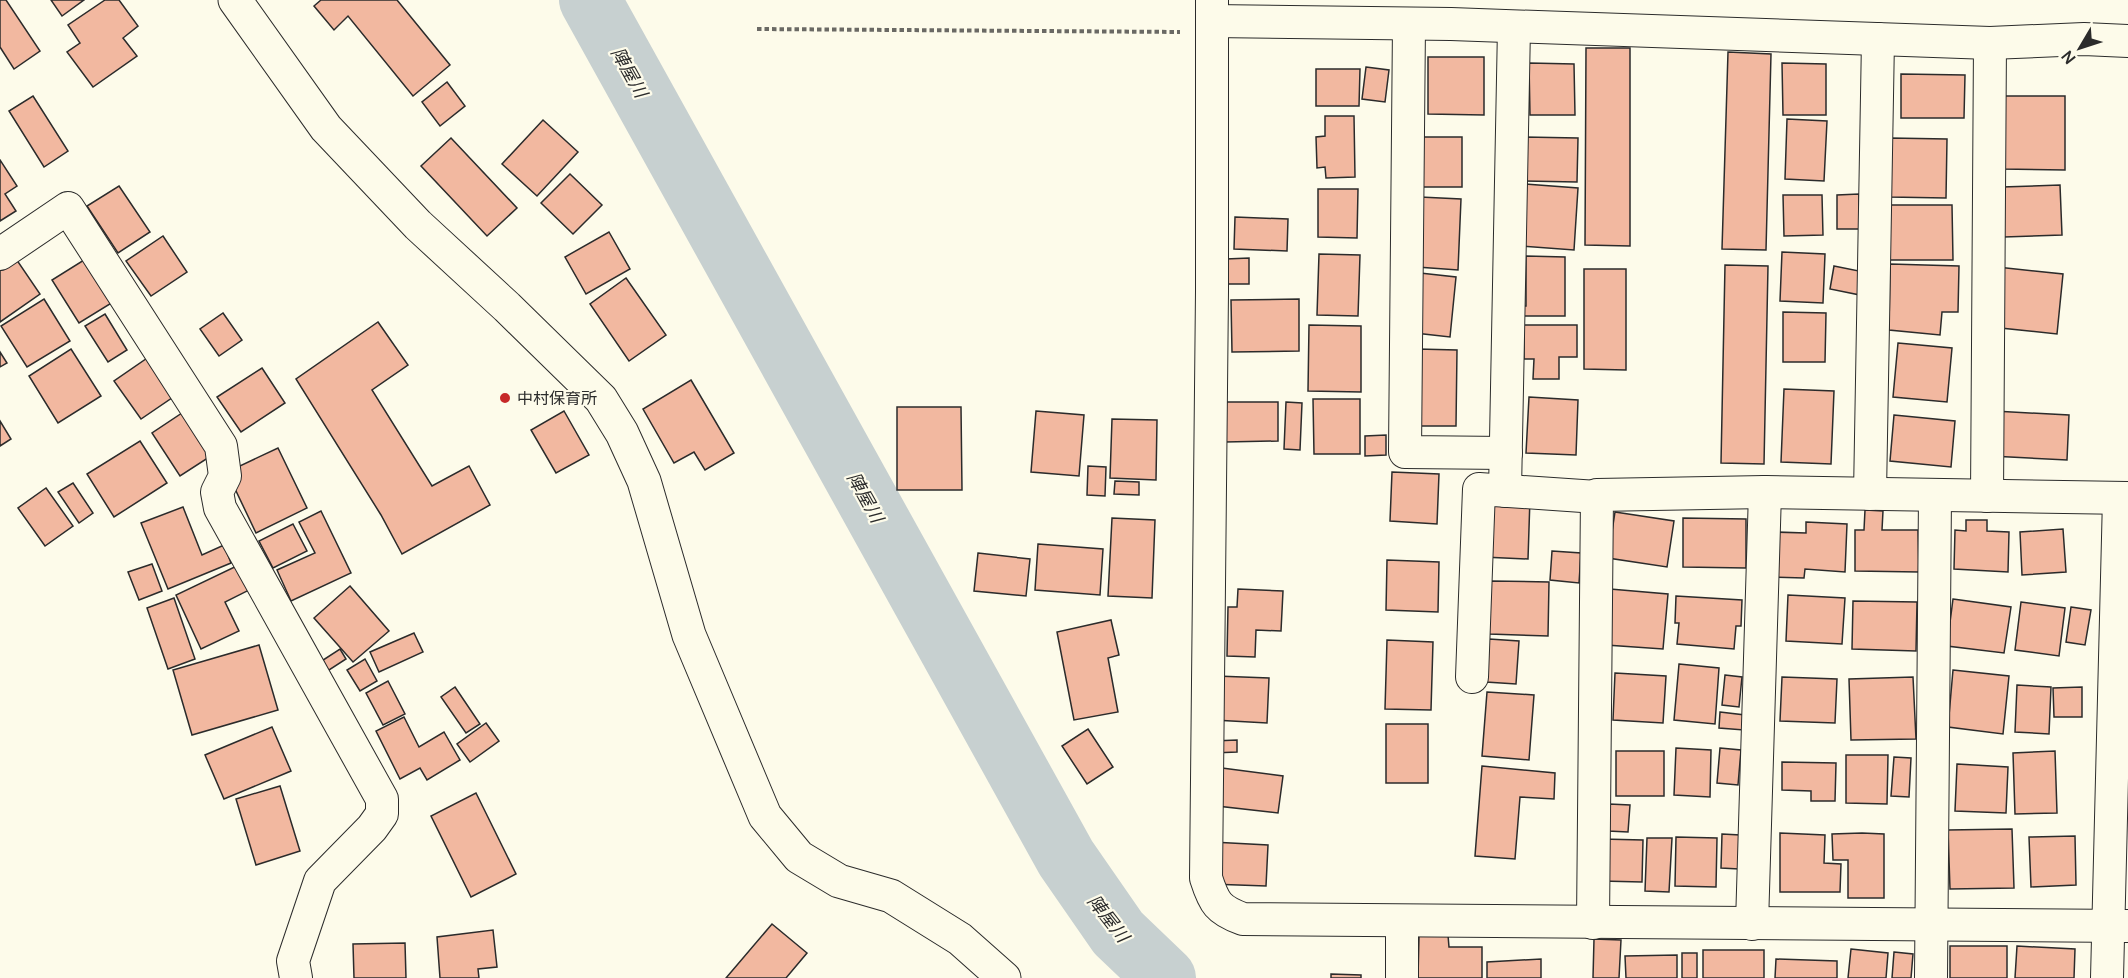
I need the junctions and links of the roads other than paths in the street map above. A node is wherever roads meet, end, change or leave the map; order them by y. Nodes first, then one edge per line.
1 (235, 0) edge
2 (1212, 11) edge
3 (1409, 24) junction
4 (1514, 27) junction
5 (1878, 39) junction
6 (2128, 41) edge
7 (1990, 43) junction
8 (0, 254) edge
9 (1506, 453) junction
10 (1504, 491) junction
11 (1765, 492) junction
12 (1870, 494) junction
13 (1935, 495) junction
14 (1987, 496) junction
15 (1597, 497) junction
16 (2123, 498) edge
17 (1472, 677) dead end
18 (1402, 921) junction
19 (1593, 923) junction
20 (1752, 924) junction
21 (1932, 925) junction
22 (2118, 926) edge
23 (296, 978) edge
24 (1004, 978) edge
25 (1402, 978) edge
26 (1932, 978) edge
27 (2107, 978) edge

1 - 24 street
2 - 3 street
2 - 18 street
3 - 4 street
3 - 9 street
4 - 5 street
4 - 9 street
5 - 7 street
5 - 12 street
6 - 7 street
7 - 14 street
8 - 23 street
9 - 10 street
10 - 15 street
10 - 17 street
11 - 12 street
11 - 15 street
11 - 20 street
12 - 13 street
13 - 14 street
13 - 21 street
14 - 16 street
15 - 19 street
16 - 22 street
18 - 19 street
18 - 25 street
19 - 20 street
20 - 21 street
21 - 22 street
21 - 26 street
22 - 27 street

